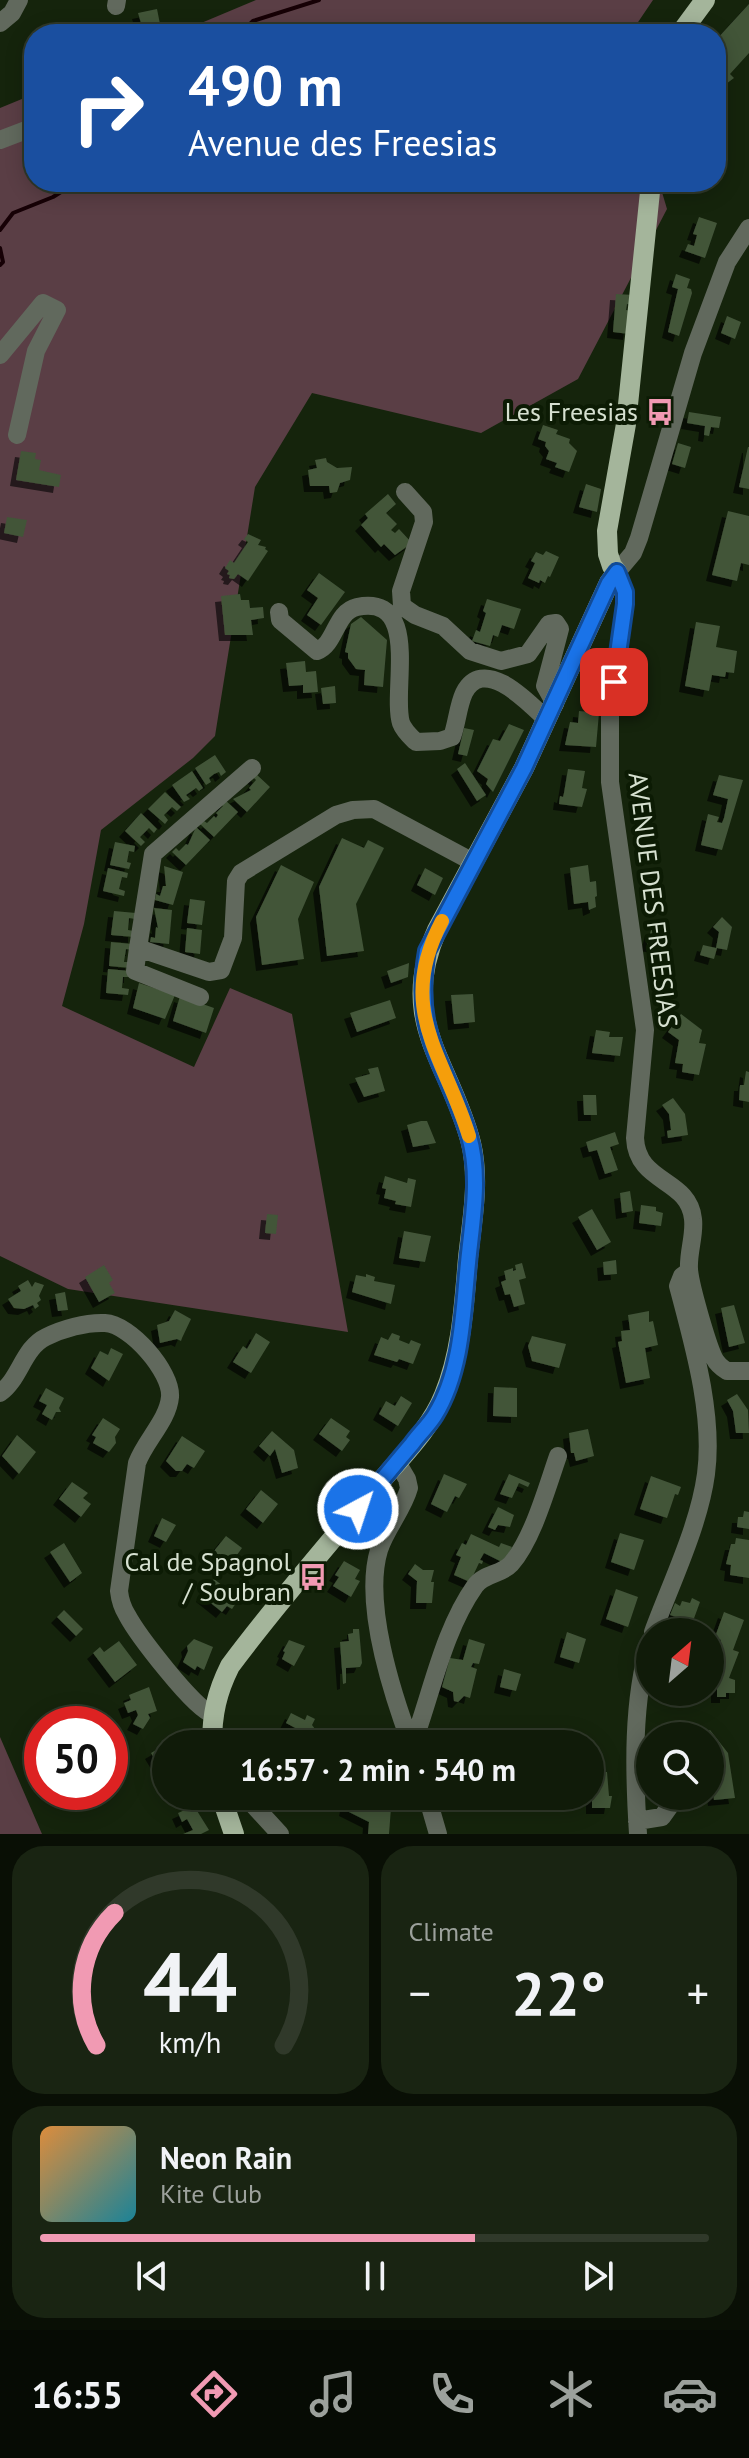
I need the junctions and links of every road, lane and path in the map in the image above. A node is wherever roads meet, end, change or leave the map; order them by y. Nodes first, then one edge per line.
1 (19, 0) edge
2 (705, 0) edge
3 (0, 23) edge
4 (687, 24) edge
5 (24, 131) edge
6 (0, 140) edge
7 (650, 192) edge
8 (749, 228) edge
9 (0, 355) edge
10 (17, 435) dead end
11 (405, 492) dead end
12 (617, 572) junction
13 (279, 612) dead end
14 (551, 712) junction
15 (252, 768) dead end
16 (473, 862) junction
17 (138, 948) junction
18 (200, 997) dead end
19 (689, 1271) junction
20 (749, 1371) edge
21 (0, 1393) edge
22 (558, 1456) dead end
23 (397, 1462) junction
24 (658, 1618) edge
25 (639, 1706) edge
26 (212, 1714) junction
27 (212, 1730) edge
28 (406, 1730) edge
29 (418, 1730) edge
30 (226, 1810) edge
31 (258, 1810) edge
32 (431, 1810) edge
33 (667, 1810) edge
34 (637, 1828) edge
35 (234, 1834) edge
36 (280, 1834) edge
37 (438, 1834) edge

1 - 3 street
2 - 4 main road
5 - 6 street
7 - 12 main road
8 - 12 street
9 - 10 street
11 - 14 street
12 - 14 main road
12 - 19 street, AVENUE DES FREESIAS
13 - 14 street
14 - 16 main road
15 - 17 street
16 - 17 street
16 - 23 main road
17 - 18 street
19 - 20 street, AVENUE DES FREESIAS
19 - 24 street
21 - 26 street
22 - 29 street
23 - 26 main road
23 - 28 street
25 - 34 street
26 - 27 main road
30 - 35 main road
31 - 36 street
32 - 37 street
33 - 34 street

